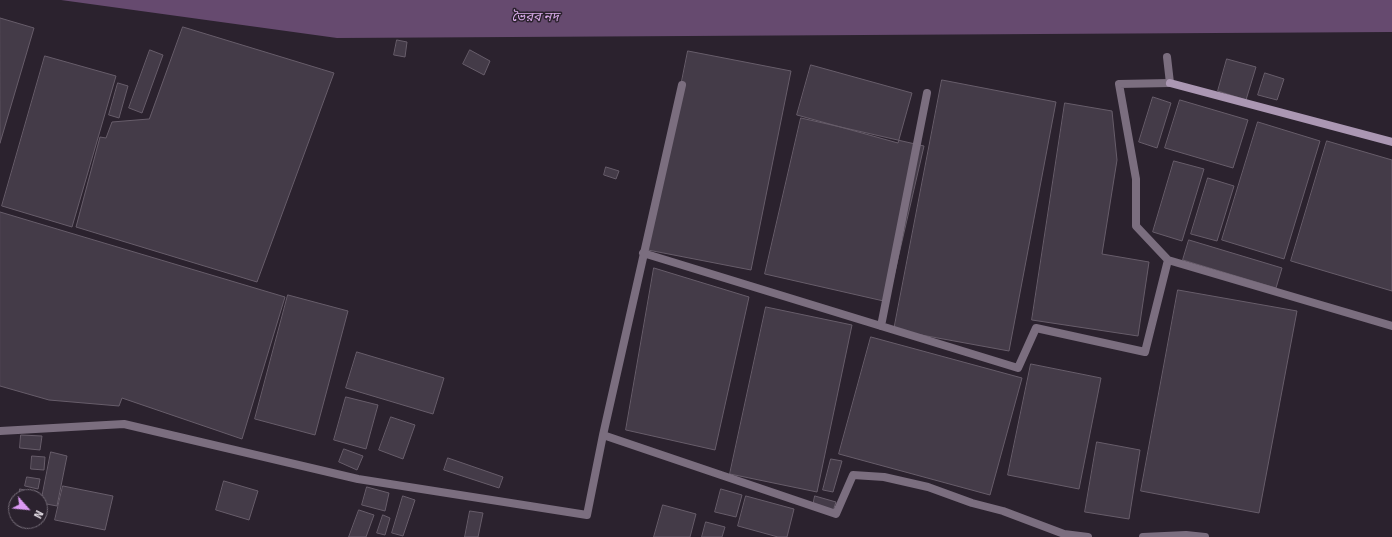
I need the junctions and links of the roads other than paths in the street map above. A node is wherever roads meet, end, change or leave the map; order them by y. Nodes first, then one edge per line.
1 (1167, 57) dead end
2 (1170, 83) junction
3 (682, 85) dead end
4 (927, 93) dead end
5 (1392, 142) edge
6 (643, 253) junction
7 (1168, 260) junction
8 (881, 326) junction
9 (1392, 326) edge
10 (0, 431) edge
11 (603, 435) junction
12 (1088, 537) edge
13 (1143, 537) edge
14 (1205, 537) edge

1 - 2 street
2 - 5 street
2 - 7 street
3 - 6 street
4 - 8 street
6 - 8 street
6 - 11 street
7 - 8 street
7 - 9 street
10 - 11 street
11 - 12 street
13 - 14 street

